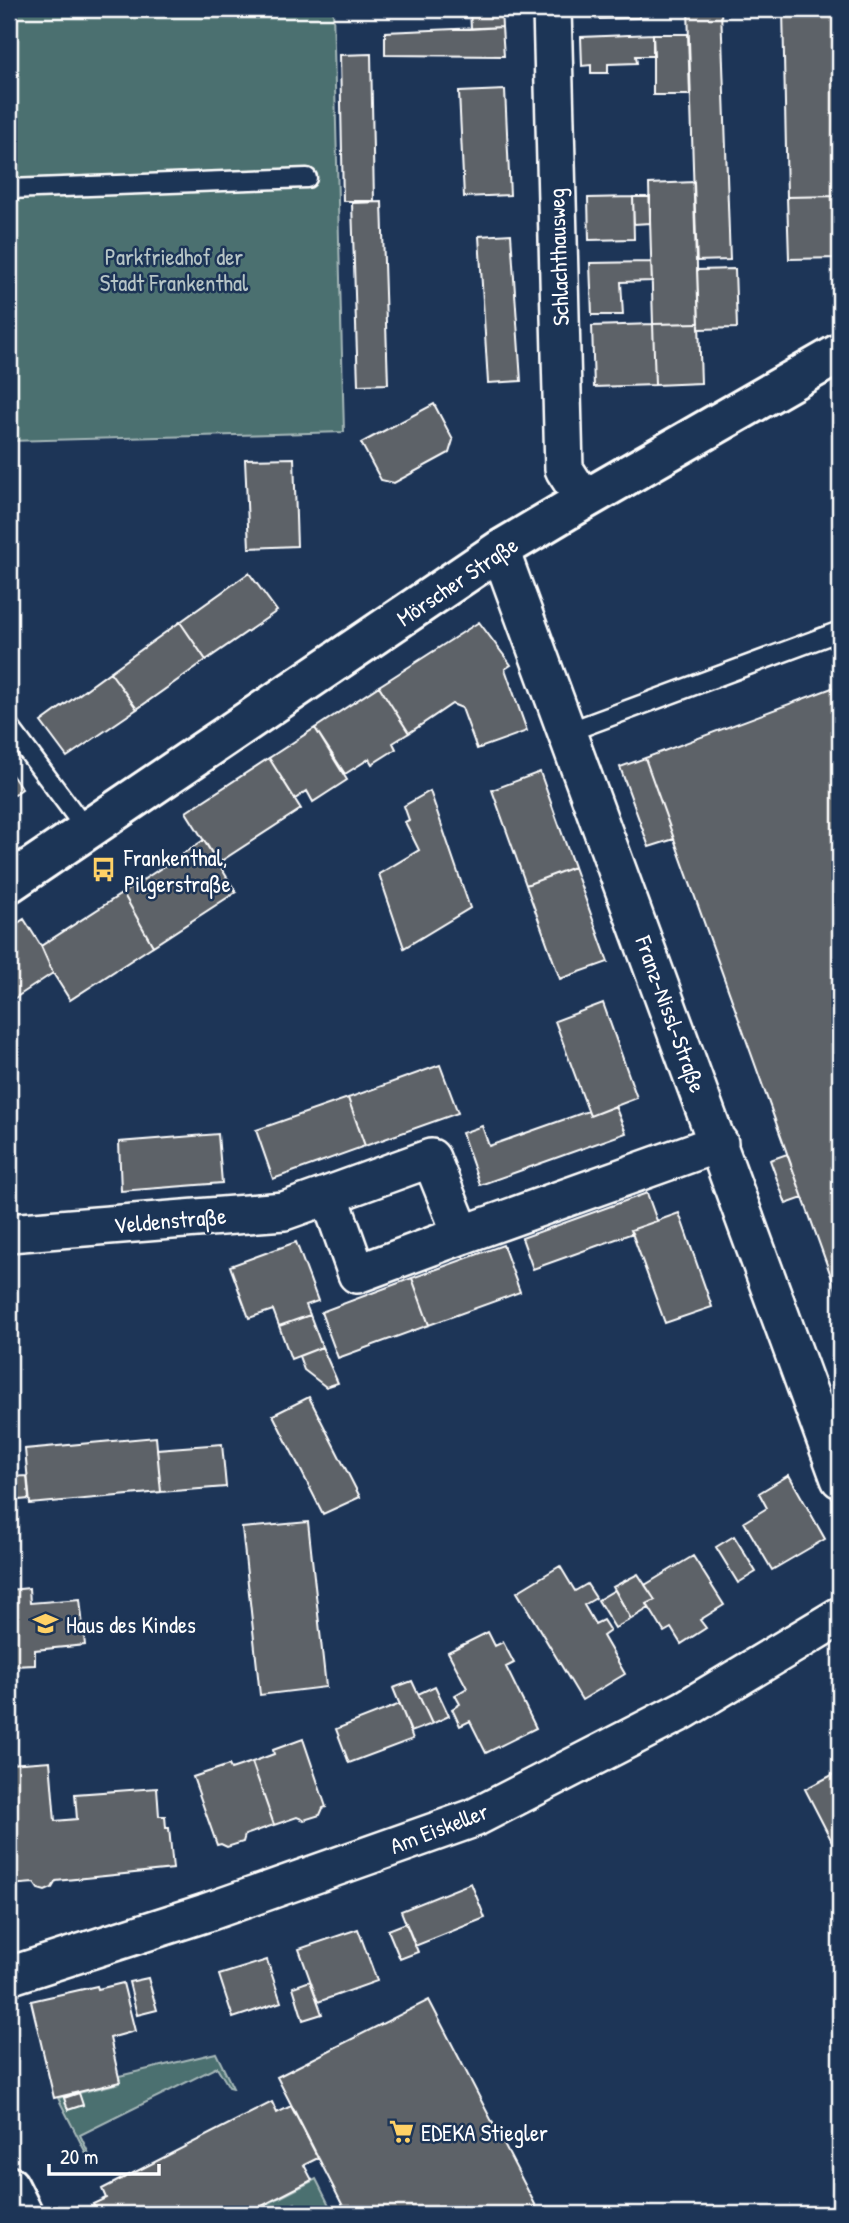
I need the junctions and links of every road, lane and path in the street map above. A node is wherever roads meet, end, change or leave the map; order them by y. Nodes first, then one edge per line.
1 (552, 9) edge
2 (307, 178) dead end
3 (9, 189) edge
4 (840, 353) edge
5 (584, 500) junction
6 (500, 550) junction
7 (840, 631) edge
8 (9, 726) edge
9 (568, 732) junction
10 (87, 831) junction
11 (9, 883) edge
12 (719, 1143) junction
13 (329, 1195) junction
14 (9, 1233) edge
15 (462, 1235) junction
16 (840, 1479) edge
17 (840, 1616) edge
18 (9, 1976) edge
19 (9, 2186) edge
20 (840, 2211) edge
21 (23, 2214) edge
22 (834, 2214) edge

1 - 5 street, Schlachthausweg
2 - 3 lane
4 - 5 street, Mörscher Straße
5 - 6 street, Mörscher Straße
6 - 9 street, Franz-Nissl-Straße
6 - 10 street, Mörscher Straße
7 - 9 lane
8 - 10 lane
9 - 12 street, Franz-Nissl-Straße
10 - 11 street, Mörscher Straße
12 - 15 street
12 - 16 street, Franz-Nissl-Straße
13 - 14 street, Veldenstraße
13 - 15 street, Veldenstraße
13 - 15 street
17 - 18 street, Am Eiskeller
19 - 21 street
20 - 22 lane

